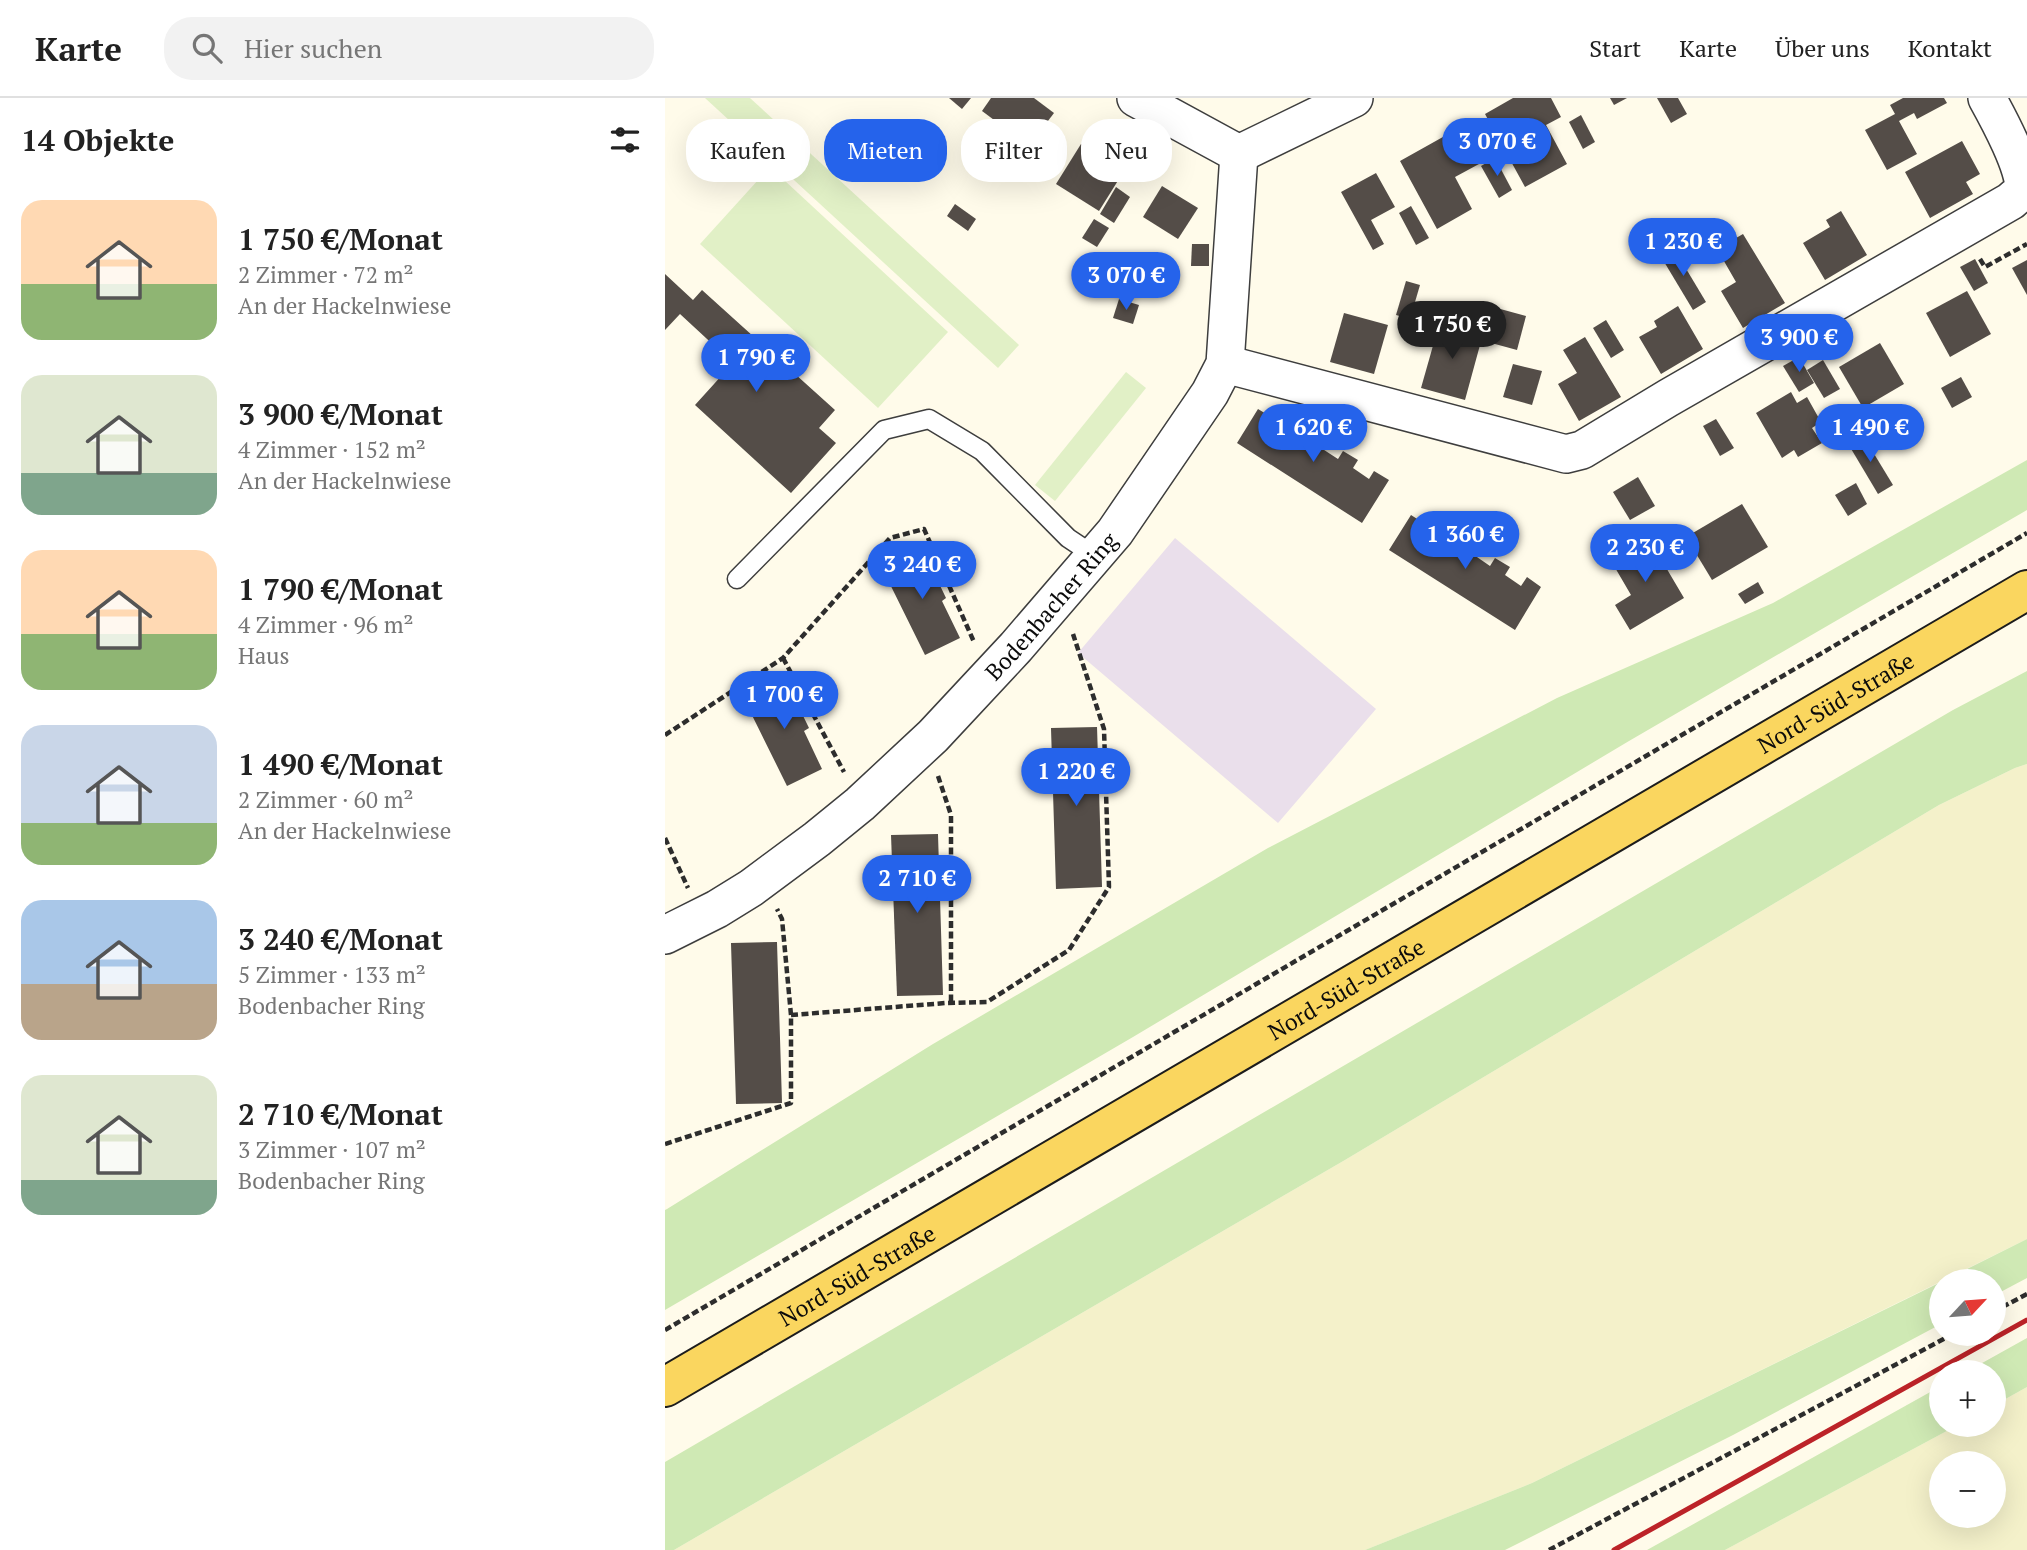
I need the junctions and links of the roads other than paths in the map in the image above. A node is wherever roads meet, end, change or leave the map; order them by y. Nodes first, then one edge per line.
1 (1136, 98) edge
2 (1354, 98) edge
3 (1987, 98) edge
4 (1239, 154) junction
5 (1225, 364) junction
6 (1095, 556) junction
7 (737, 579) dead end
8 (2027, 590) edge
9 (665, 935) edge
10 (665, 1387) edge

1 - 4 street
2 - 4 street
3 - 5 street
4 - 5 street, Bodenbacher Ring
5 - 6 street, Bodenbacher Ring
6 - 7 lane
6 - 9 street, Bodenbacher Ring
8 - 10 main road, Nord-Süd-Straße

